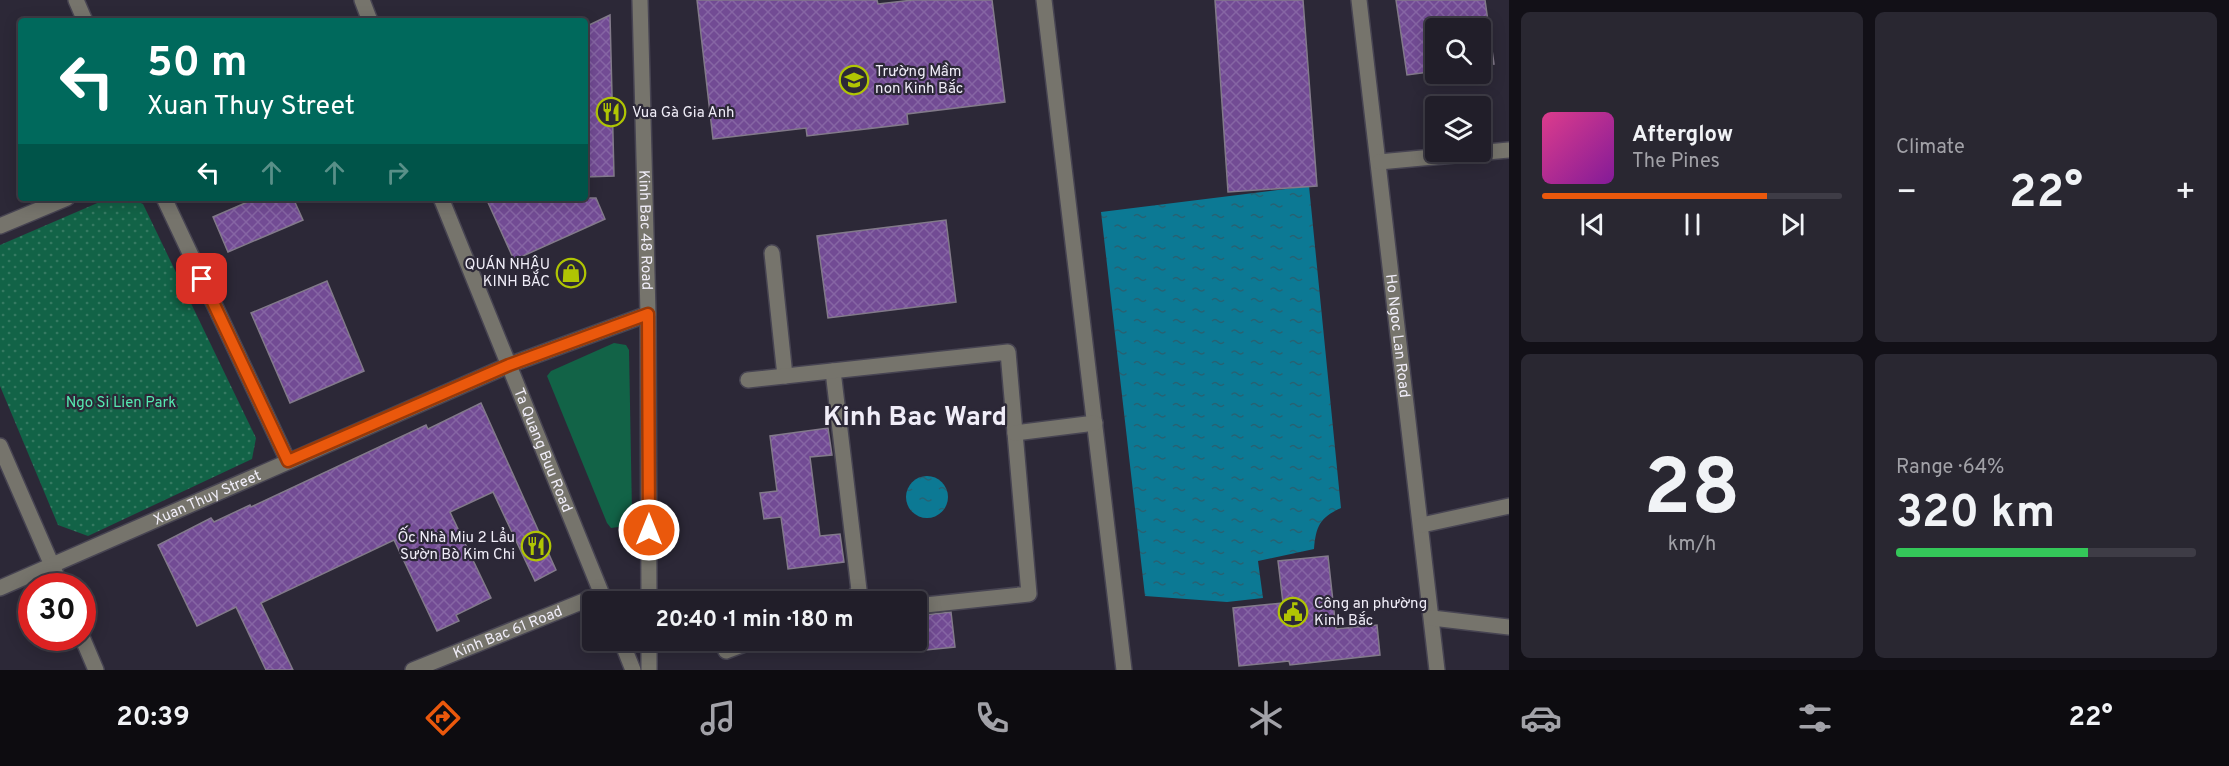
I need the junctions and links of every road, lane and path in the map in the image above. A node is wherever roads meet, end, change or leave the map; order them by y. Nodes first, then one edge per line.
1 (76, 0) edge
2 (362, 0) edge
3 (640, 0) edge
4 (1044, 0) edge
5 (1359, 0) edge
6 (84, 18) edge
7 (369, 18) edge
8 (1509, 150) edge
9 (1379, 162) junction
10 (59, 201) edge
11 (165, 201) edge
12 (442, 201) edge
13 (0, 226) edge
14 (772, 253) dead end
15 (648, 314) junction
16 (509, 365) junction
17 (833, 371) junction
18 (785, 376) junction
19 (748, 380) dead end
20 (1095, 423) junction
21 (1015, 433) junction
22 (0, 446) edge
23 (288, 461) junction
24 (1509, 506) edge
25 (1422, 525) junction
26 (52, 565) junction
27 (55, 573) edge
28 (0, 588) edge
29 (600, 591) edge
30 (649, 591) edge
31 (858, 591) edge
32 (927, 605) edge
33 (582, 606) edge
34 (1432, 618) junction
35 (1509, 627) edge
36 (88, 651) edge
37 (625, 651) edge
38 (649, 651) edge
39 (96, 670) edge
40 (413, 670) edge
41 (633, 670) edge
42 (649, 670) edge
43 (1124, 670) edge
44 (1437, 670) edge

1 - 6 street
2 - 7 street
3 - 15 street, Kinh Bac 48 Road
4 - 20 street
5 - 9 street, Ho Ngoc Lan Road
8 - 9 street
9 - 25 street, Ho Ngoc Lan Road
10 - 13 street
11 - 23 street
12 - 16 street, Ta Quang Buu Road
14 - 18 street
15 - 16 street, Xuan Thuy Street
15 - 30 street, Kinh Bac 48 Road
16 - 23 street, Xuan Thuy Street
16 - 29 street, Ta Quang Buu Road
17 - 18 street
17 - 21 street
17 - 31 street
18 - 19 street
20 - 21 street
20 - 43 street
21 - 32 street
22 - 26 street
23 - 26 street, Xuan Thuy Street
24 - 25 street
25 - 34 street, Ho Ngoc Lan Road
26 - 27 street
26 - 28 street, Xuan Thuy Street
33 - 40 street, Kinh Bac 61 Road
34 - 35 street
34 - 44 street, Ho Ngoc Lan Road
36 - 39 street
37 - 41 street
38 - 42 street

